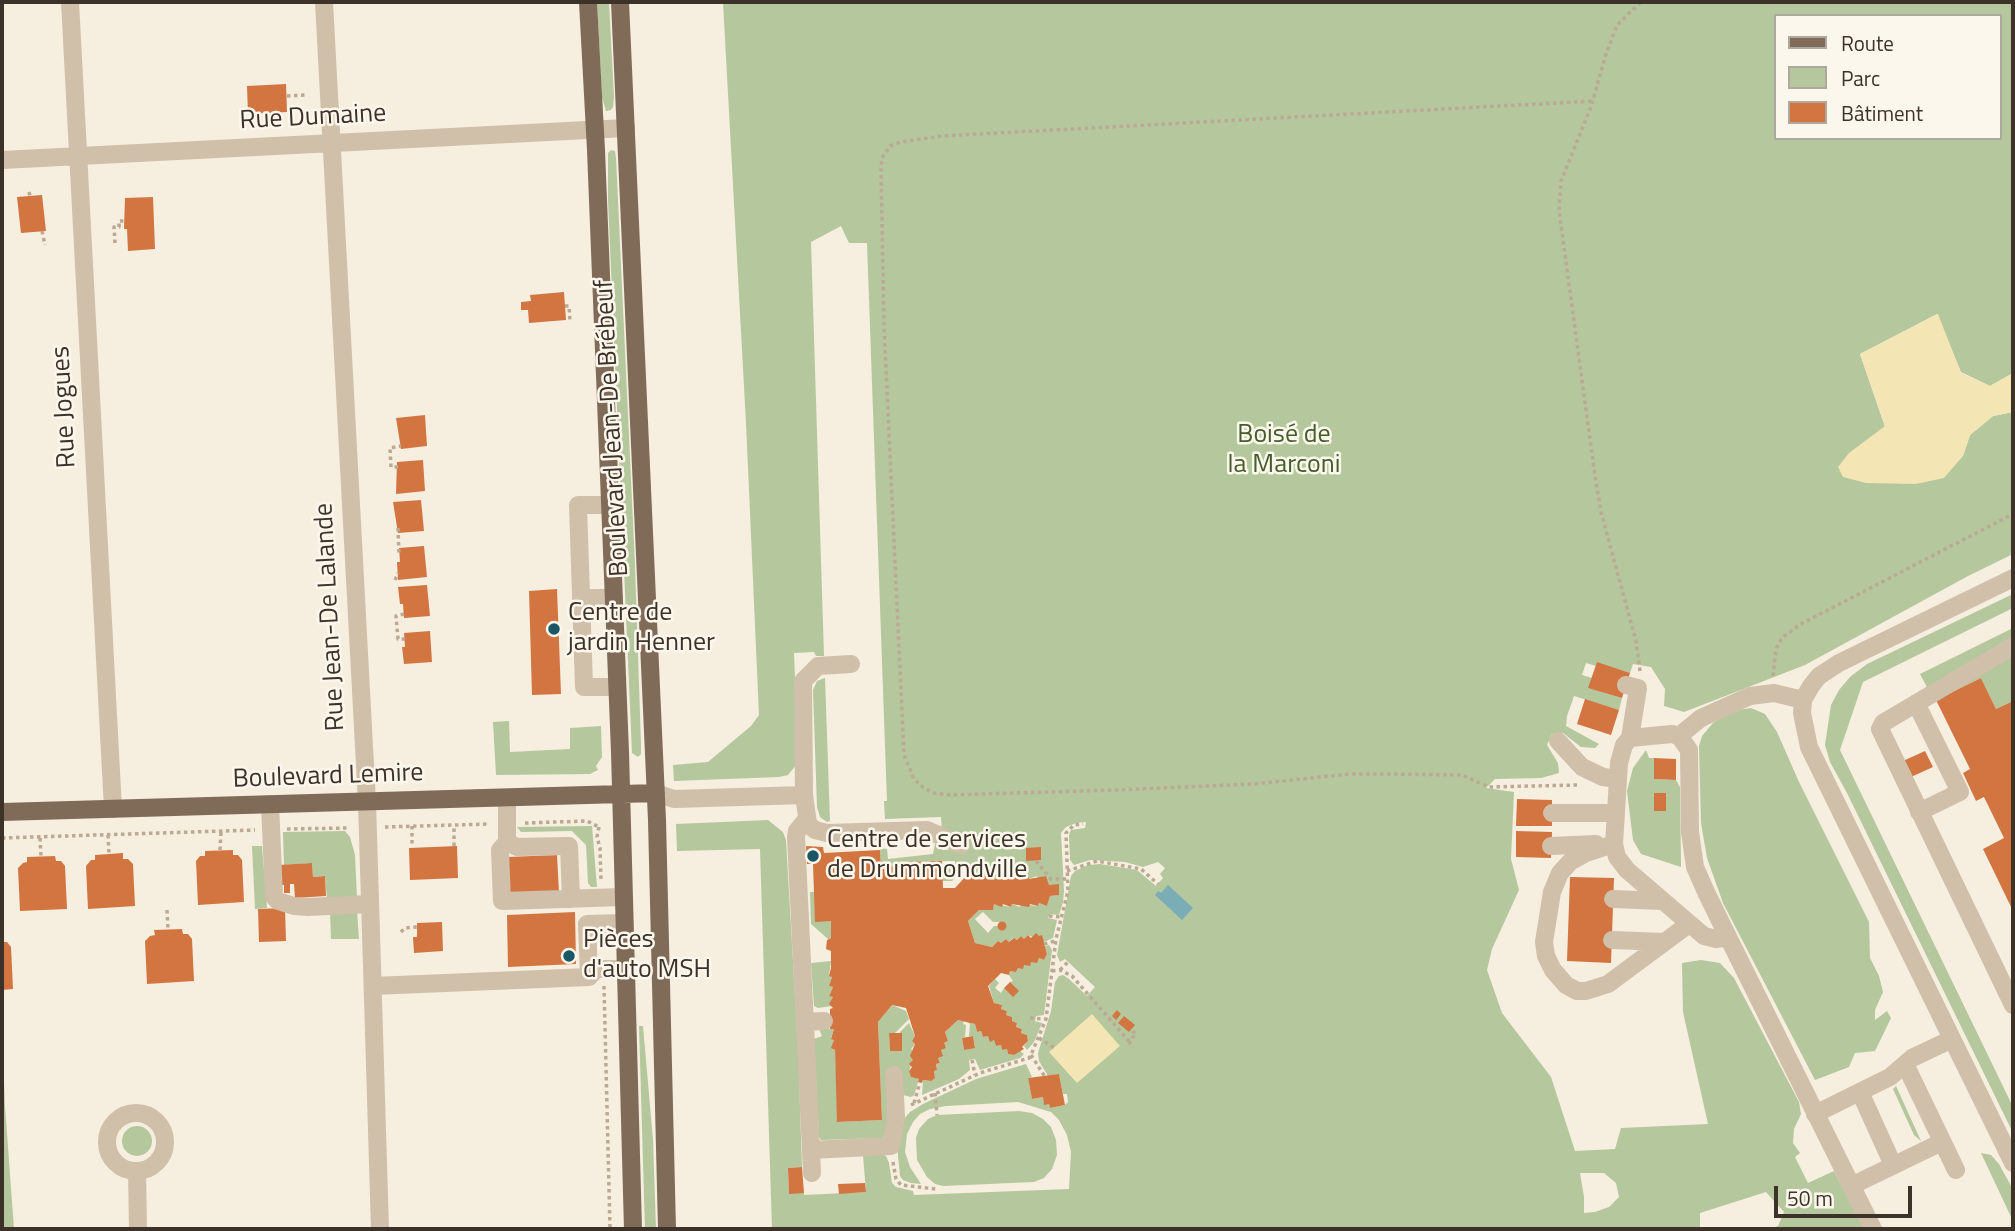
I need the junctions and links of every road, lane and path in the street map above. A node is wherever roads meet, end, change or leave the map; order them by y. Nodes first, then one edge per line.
1 (70, 2) edge
2 (324, 2) edge
3 (588, 2) edge
4 (620, 2) edge
5 (1641, 2) edge
6 (306, 94) dead end
7 (287, 96) dead end
8 (1593, 101) junction
9 (626, 128) junction
10 (595, 129) junction
11 (332, 143) junction
12 (78, 156) junction
13 (2, 160) edge
14 (124, 221) dead end
15 (42, 231) dead end
16 (115, 243) dead end
17 (45, 245) dead end
18 (565, 306) dead end
19 (570, 322) dead end
20 (401, 446) dead end
21 (398, 467) dead end
22 (610, 505) junction
23 (2013, 514) edge
24 (398, 528) dead end
25 (399, 554) dead end
26 (398, 573) dead end
27 (2013, 578) edge
28 (395, 580) dead end
29 (582, 598) junction
30 (614, 598) junction
31 (404, 614) dead end
32 (405, 639) dead end
33 (2013, 646) edge
34 (851, 664) dead end
35 (617, 687) junction
36 (1632, 687) joint
37 (1774, 693) junction
38 (1803, 700) junction
39 (1916, 704) junction
40 (1615, 723) dead end
41 (1679, 736) junction
42 (1630, 738) junction
43 (1558, 741) dead end
44 (1618, 781) junction
45 (656, 793) junction
46 (620, 795) junction
47 (804, 795) junction
48 (507, 798) junction
49 (367, 802) junction
50 (270, 804) junction
51 (113, 809) junction
52 (2, 812) edge
53 (1919, 812) junction
54 (1552, 813) dead end
55 (1616, 813) junction
56 (806, 820) junction
57 (518, 823) dead end
58 (496, 824) dead end
59 (1083, 824) dead end
60 (454, 825) junction
61 (394, 826) dead end
62 (412, 826) junction
63 (345, 828) dead end
64 (283, 829) dead end
65 (262, 830) dead end
66 (220, 832) junction
67 (108, 835) junction
68 (40, 837) junction
69 (2, 838) edge
70 (506, 842) junction
71 (1614, 844) junction
72 (961, 845) dead end
73 (454, 846) dead end
74 (1551, 846) dead end
75 (412, 847) dead end
76 (220, 850) dead end
77 (109, 854) dead end
78 (41, 857) dead end
79 (1036, 861) dead end
80 (1067, 872) junction
81 (1067, 879) junction
82 (1157, 884) dead end
83 (601, 886) dead end
84 (623, 897) junction
85 (571, 899) junction
86 (1613, 899) dead end
87 (1663, 901) junction
88 (370, 904) junction
89 (167, 910) dead end
90 (1049, 916) dead end
91 (1061, 917) junction
92 (624, 923) junction
93 (1689, 923) junction
94 (417, 927) dead end
95 (168, 929) dead end
96 (401, 932) dead end
97 (1728, 937) junction
98 (1612, 940) dead end
99 (1055, 941) junction
100 (1665, 942) junction
101 (1044, 944) dead end
102 (1068, 962) dead end
103 (625, 969) junction
104 (1059, 970) junction
105 (1052, 971) junction
106 (596, 979) junction
107 (373, 986) junction
108 (2013, 1004) edge
109 (1030, 1018) dead end
110 (1046, 1019) junction
111 (824, 1021) dead end
112 (805, 1022) junction
113 (1131, 1030) dead end
114 (1040, 1038) junction
115 (1952, 1039) junction
116 (1129, 1041) junction
117 (1133, 1047) dead end
118 (1054, 1048) dead end
119 (1024, 1049) dead end
120 (1031, 1056) junction
121 (972, 1060) dead end
122 (1905, 1064) junction
123 (894, 1075) dead end
124 (975, 1075) junction
125 (1045, 1077) dead end
126 (920, 1082) dead end
127 (1860, 1091) junction
128 (935, 1093) junction
129 (914, 1103) junction
130 (1815, 1114) junction
131 (937, 1115) dead end
132 (896, 1117) junction
133 (1942, 1142) junction
134 (891, 1146) junction
135 (811, 1150) junction
136 (2013, 1163) edge
137 (1894, 1165) junction
138 (1956, 1170) dead end
139 (137, 1171) dead end
140 (812, 1173) dead end
141 (1851, 1186) junction
142 (936, 1189) dead end
143 (138, 1229) edge
144 (380, 1229) edge
145 (610, 1229) edge
146 (633, 1229) edge
147 (667, 1229) edge
148 (1873, 1229) edge

1 - 12 street, Rue Jogues
2 - 11 street, Rue Jean-De Lalande
3 - 10 main road, Boulevard Jean-De Brébeuf
4 - 9 main road, Boulevard Jean-De Brébeuf
5 - 8 path
6 - 7 path
8 - 36 path
8 - 44 path
9 - 10 street, Rue Dumaine
9 - 45 main road, Boulevard Jean-De Brébeuf
10 - 11 street, Rue Dumaine
10 - 22 main road, Boulevard Jean-De Brébeuf
11 - 12 street, Rue Dumaine
11 - 49 street, Rue Jean-De Lalande
12 - 13 street, Rue Dumaine
12 - 51 street, Rue Jogues
14 - 16 path
15 - 17 path
18 - 19 path
20 - 21 path
22 - 29 street
22 - 30 main road, Boulevard Jean-De Brébeuf
23 - 37 path
24 - 25 path
26 - 28 path
27 - 38 street
29 - 30 street
29 - 35 street
30 - 35 main road, Boulevard Jean-De Brébeuf
31 - 32 path
33 - 39 street
34 - 47 street
35 - 46 main road, Boulevard Jean-De Brébeuf
36 - 42 street
37 - 38 street
37 - 41 street
38 - 115 street
39 - 53 street
39 - 53 street
40 - 42 street
41 - 42 street
41 - 97 street
42 - 44 street
43 - 44 street
44 - 55 street
45 - 46 main road, Boulevard Lemire
45 - 47 street
45 - 147 main road, Boulevard Jean-De Brébeuf
46 - 48 main road, Boulevard Lemire
46 - 84 main road, Boulevard Jean-De Brébeuf
47 - 56 street
48 - 49 main road, Boulevard Lemire
48 - 70 street
49 - 50 main road, Boulevard Lemire
49 - 88 street, Rue Jean-De Lalande
50 - 51 main road, Boulevard Lemire
50 - 88 street
51 - 52 main road, Boulevard Lemire
53 - 108 street
54 - 55 street
55 - 71 street
56 - 72 street
56 - 112 street
57 - 83 path
58 - 60 path, Boulevard Lemire
59 - 80 path
60 - 62 path, Boulevard Lemire
60 - 73 path
61 - 62 path, Boulevard Lemire
62 - 75 path
63 - 64 path, Boulevard Lemire
65 - 66 path, Boulevard Lemire
66 - 67 path, Boulevard Lemire
66 - 76 path
67 - 68 path, Boulevard Lemire
67 - 77 path
68 - 69 path, Boulevard Lemire
68 - 78 path
70 - 85 street
70 - 85 street
71 - 74 street
71 - 87 street
71 - 100 street
79 - 81 path
80 - 81 path
80 - 82 path
81 - 91 path
84 - 85 street
84 - 92 main road, Boulevard Jean-De Brébeuf
86 - 87 street
87 - 93 street
88 - 107 street, Rue Jean-De Lalande
89 - 95 path
90 - 91 path
91 - 99 path
92 - 103 main road, Boulevard Jean-De Brébeuf
92 - 106 street
93 - 97 street
93 - 100 street
94 - 96 path
97 - 130 street
98 - 100 street
99 - 101 path
99 - 105 path
102 - 104 path
103 - 106 street
103 - 146 main road, Boulevard Jean-De Brébeuf
104 - 105 path
104 - 116 path
105 - 110 path
106 - 107 street
106 - 145 path
107 - 144 street, Rue Jean-De Lalande
109 - 110 path
110 - 114 path
111 - 112 street
112 - 135 street
113 - 116 path
114 - 118 path
114 - 120 path
115 - 122 street
115 - 136 street
116 - 117 path
119 - 120 path
120 - 124 path
120 - 125 path
121 - 124 path
122 - 127 street
122 - 133 street
123 - 132 street
124 - 128 path
126 - 129 path
127 - 130 street
127 - 137 street
128 - 129 path
128 - 131 path
129 - 132 path
130 - 141 street
132 - 134 street
133 - 137 street
133 - 138 street
134 - 135 street
134 - 142 path
135 - 140 street
137 - 141 street
139 - 143 street
141 - 148 street

